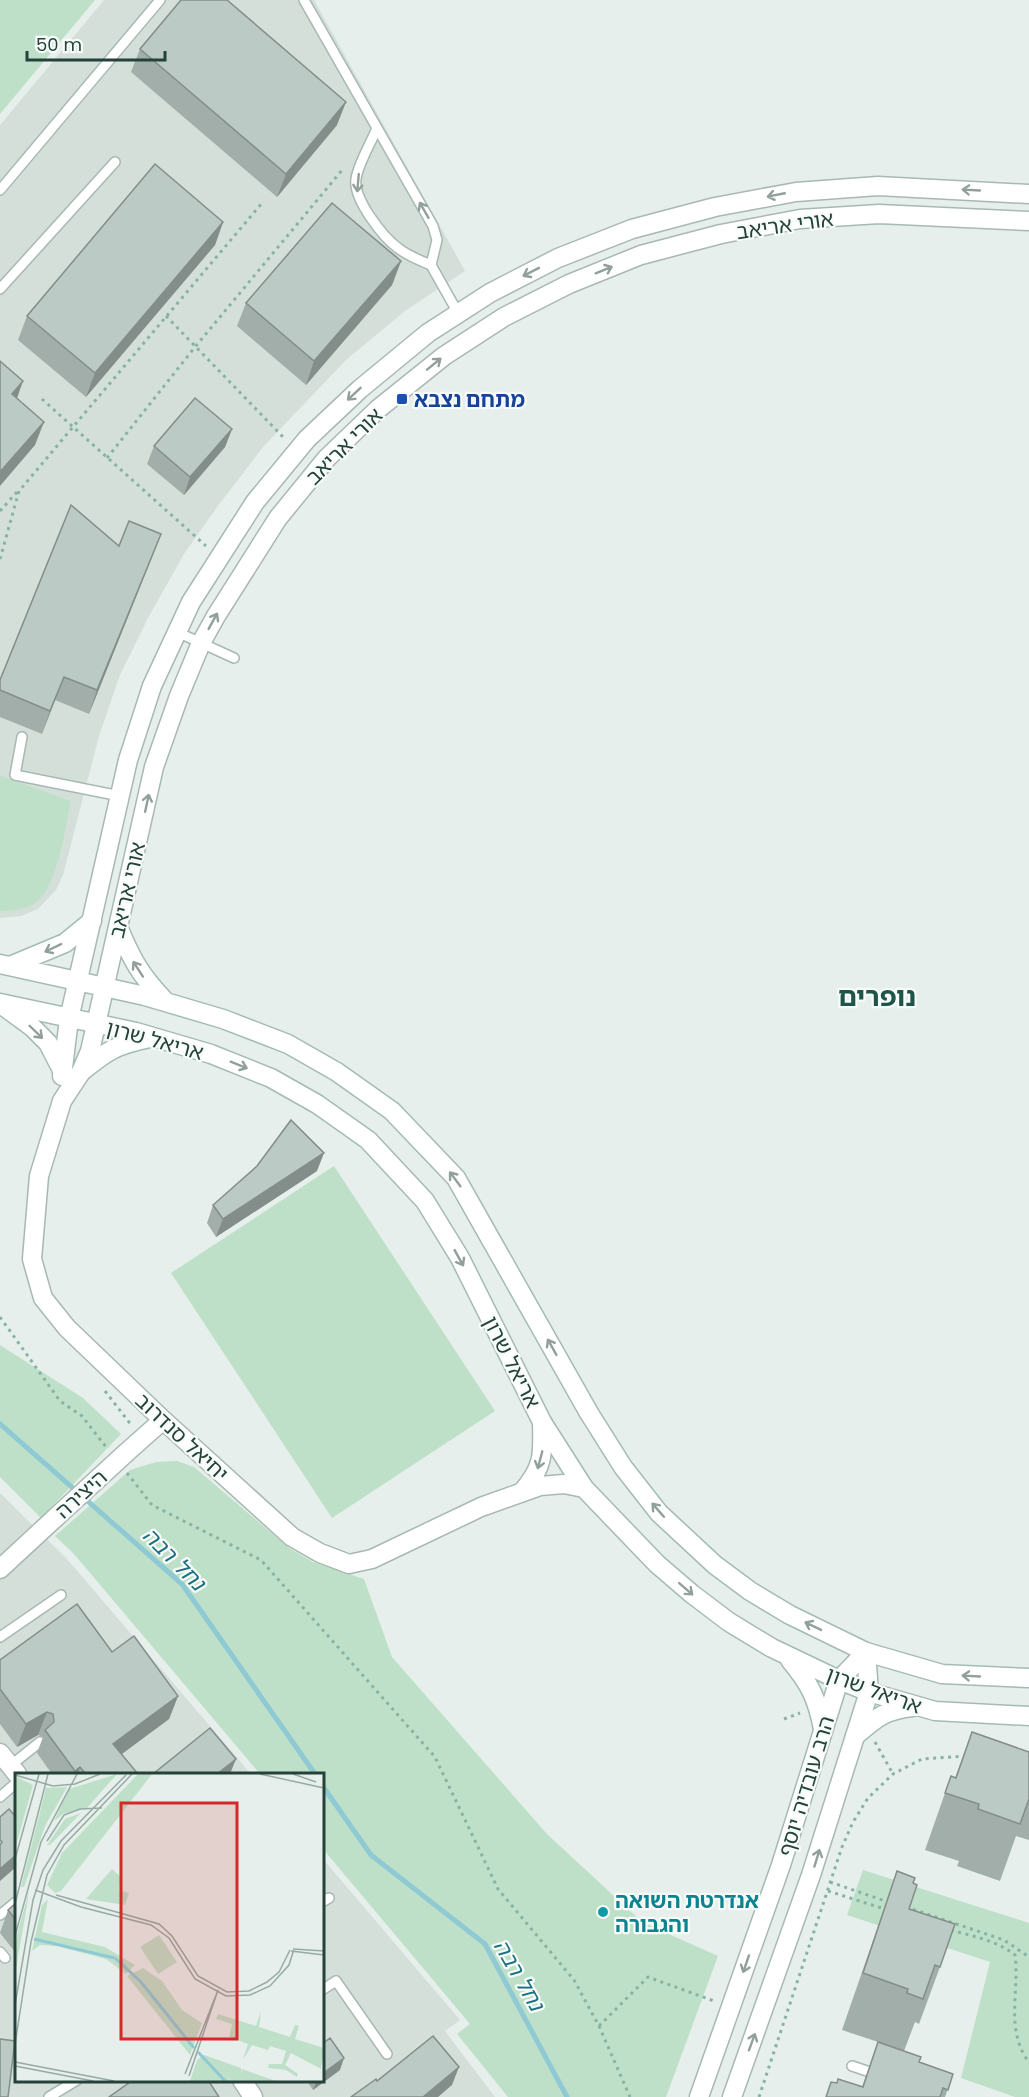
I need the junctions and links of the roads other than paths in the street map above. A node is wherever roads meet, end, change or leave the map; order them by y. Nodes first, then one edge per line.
1 (160, 0) edge
2 (304, 0) edge
3 (377, 128) junction
4 (115, 162) dead end
5 (0, 190) edge
6 (1029, 194) edge
7 (1029, 221) edge
8 (431, 265) junction
9 (0, 289) edge
10 (458, 313) junction
11 (177, 632) junction
12 (201, 643) junction
13 (234, 658) dead end
14 (22, 737) dead end
15 (120, 796) junction
16 (92, 921) junction
17 (119, 929) junction
18 (5, 965) edge
19 (78, 981) junction
20 (106, 987) junction
21 (166, 1002) junction
22 (0, 1003) edge
23 (69, 1018) junction
24 (97, 1024) junction
25 (152, 1037) junction
26 (62, 1070) junction
27 (81, 1072) junction
28 (62, 1101) junction
29 (163, 1420) junction
30 (542, 1422) junction
31 (584, 1488) junction
32 (522, 1492) junction
33 (0, 1569) edge
34 (61, 1595) dead end
35 (0, 1637) edge
36 (866, 1652) junction
37 (785, 1654) junction
38 (1029, 1678) edge
39 (839, 1680) junction
40 (869, 1692) junction
41 (918, 1706) junction
42 (1029, 1716) edge
43 (823, 1729) junction
44 (855, 1736) junction
45 (40, 1742) dead end
46 (9, 1765) edge
47 (15, 1784) edge
48 (0, 1797) edge
49 (15, 1903) edge
50 (0, 1915) edge
51 (324, 1989) edge
52 (387, 2054) dead end
53 (852, 2066) dead end
54 (884, 2076) edge
55 (73, 2082) edge
56 (243, 2082) edge
57 (49, 2097) edge
58 (253, 2097) edge
59 (699, 2097) edge
60 (732, 2097) edge

1 - 5 lane
2 - 3 lane
8 -> 3 lane
3 -> 8 lane
4 - 9 lane
6 -> 10 street, אורי אריאב
12 -> 7 street, אורי אריאב
8 - 10 lane
10 -> 11 street, אורי אריאב
11 - 12 lane
11 - 15 street, אורי אריאב
12 - 13 lane
17 -> 12 street, אורי אריאב
14 - 15 lane
15 - 16 street, אורי אריאב
16 -> 18 street
16 - 19 street, אורי אריאב
17 - 20 street, אורי אריאב
21 -> 17 street
18 - 19 street, אריאל שרון
19 - 20 street, אריאל שרון
19 - 23 street, יחיאל סנדרוב
20 - 21 street, אריאל שרון
20 - 24 street, אורי אריאב
36 -> 21 street, אריאל שרון
22 - 23 street, אריאל שרון
22 -> 26 street
23 - 24 street, אריאל שרון
23 - 26 street, יחיאל סנדרוב
24 - 25 street, אריאל שרון
24 - 27 street, יחיאל סנדרוב
25 - 27 street
25 -> 30 street, אריאל שרון
26 - 28 street, יחיאל סנדרוב
27 - 28 street, יחיאל סנדרוב
28 - 29 street, יחיאל סנדרוב
29 - 32 street, יחיאל סנדרוב
29 - 33 street, היצירה, bridge
30 - 31 street, אריאל שרון
30 -> 32 street
31 - 32 street, יחיאל סנדרוב
31 -> 37 street, אריאל שרון
34 - 35 lane
38 -> 36 street, אריאל שרון
36 - 39 street, הרב עובדיה יוסף
36 - 40 street, הרב עובדיה יוסף
37 - 39 street, אריאל שרון
37 - 43 street
39 - 40 street, אריאל שרון
39 - 43 street, הרב עובדיה יוסף
40 - 41 street, אריאל שרון
40 - 44 street, הרב עובדיה יוסף
41 - 42 street, אריאל שרון
41 - 44 street
43 -> 59 street, הרב עובדיה יוסף
60 -> 44 street, הרב עובדיה יוסף
45 - 46 lane
47 - 48 lane
49 - 50 lane
51 - 52 lane
53 - 54 lane
55 - 57 lane
56 - 58 street

